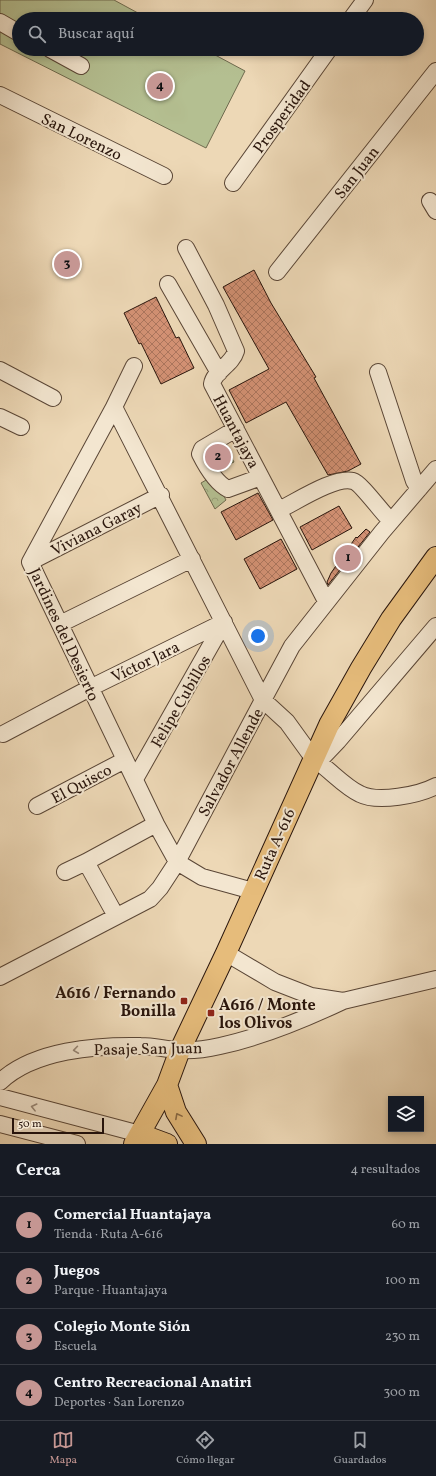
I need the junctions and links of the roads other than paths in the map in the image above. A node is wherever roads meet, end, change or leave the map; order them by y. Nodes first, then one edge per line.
1 (365, 0) edge
2 (356, 12) edge
3 (0, 22) edge
4 (12, 29) edge
5 (63, 56) edge
6 (325, 56) edge
7 (81, 66) dead end
8 (436, 71) edge
9 (0, 95) edge
10 (164, 176) dead end
11 (232, 183) dead end
12 (186, 248) dead end
13 (277, 272) dead end
14 (168, 284) dead end
15 (134, 366) dead end
16 (0, 370) edge
17 (378, 372) dead end
18 (219, 373) junction
19 (53, 398) dead end
20 (114, 407) junction
21 (0, 417) edge
22 (21, 427) dead end
23 (236, 429) junction
24 (436, 469) edge
25 (261, 477) junction
26 (419, 489) junction
27 (161, 495) junction
28 (279, 510) junction
29 (391, 522) junction
30 (436, 557) edge
31 (192, 559) junction
32 (30, 562) junction
33 (326, 601) junction
34 (224, 622) junction
35 (60, 624) junction
36 (436, 626) edge
37 (90, 688) junction
38 (264, 700) junction
39 (4, 734) dead end
40 (125, 760) junction
41 (315, 760) junction
42 (135, 779) junction
43 (436, 786) edge
44 (37, 806) dead end
45 (156, 824) junction
46 (86, 862) junction
47 (177, 862) junction
48 (65, 872) dead end
49 (253, 891) junction
50 (116, 916) junction
51 (226, 953) junction
52 (0, 977) edge
53 (436, 979) edge
54 (342, 1001) junction
55 (180, 1050) junction
56 (0, 1082) edge
57 (167, 1085) junction
58 (0, 1098) edge
59 (0, 1124) edge
60 (137, 1139) edge
61 (77, 1144) edge
62 (167, 1144) edge
63 (196, 1144) edge

1 - 2 street
3 - 4 street
5 - 7 street
6 - 11 street, Prosperidad
8 - 13 street, San Juan
9 - 10 street, San Lorenzo
12 - 18 street, Huantajaya
14 - 18 street
15 - 20 street, Jardines del Desierto
16 - 19 street
17 - 26 street
18 - 23 street, Huantajaya
20 - 27 street, Salvador Allende
20 - 32 street, Jardines del Desierto
21 - 22 street
23 - 25 street, Huantajaya
23 - 25 street
24 - 26 street
25 - 28 street, Huantajaya
26 - 29 street
27 - 31 street, Salvador Allende
27 - 32 street, Viviana Garay
28 - 29 street
28 - 33 street, Huantajaya
29 - 33 street
30 - 41 main road, Ruta A-616
31 - 34 street, Salvador Allende
31 - 35 street
32 - 35 street, Jardines del Desierto
33 - 38 street
34 - 37 street, Víctor Jara
34 - 38 street, Salvador Allende
34 - 42 street, Felipe Cubillos
35 - 37 street, Jardines del Desierto
36 - 41 street
37 - 39 street, Víctor Jara
37 - 40 street, Jardines del Desierto
38 - 41 street
38 - 47 street, Salvador Allende
40 - 42 street, Jardines del Desierto
40 - 44 street, El Quisco
41 - 43 street
41 - 49 main road, Ruta A-616
42 - 45 street, Jardines del Desierto
45 - 46 street
45 - 47 street, Jardines del Desierto
46 - 48 street
46 - 50 street
47 - 49 street
47 - 50 street, Salvador Allende
49 - 51 main road, Ruta A-616
50 - 52 street, Salvador Allende
51 - 54 street
51 - 55 main road, Ruta A-616
53 - 54 street
54 - 55 street, Pasaje San Juan
55 -> 56 street, Pasaje San Juan
55 - 57 main road, Ruta A-616
57 - 60 main road, Ruta A-616
63 -> 57 main road
60 -> 58 street
59 - 61 street
60 - 62 main road

